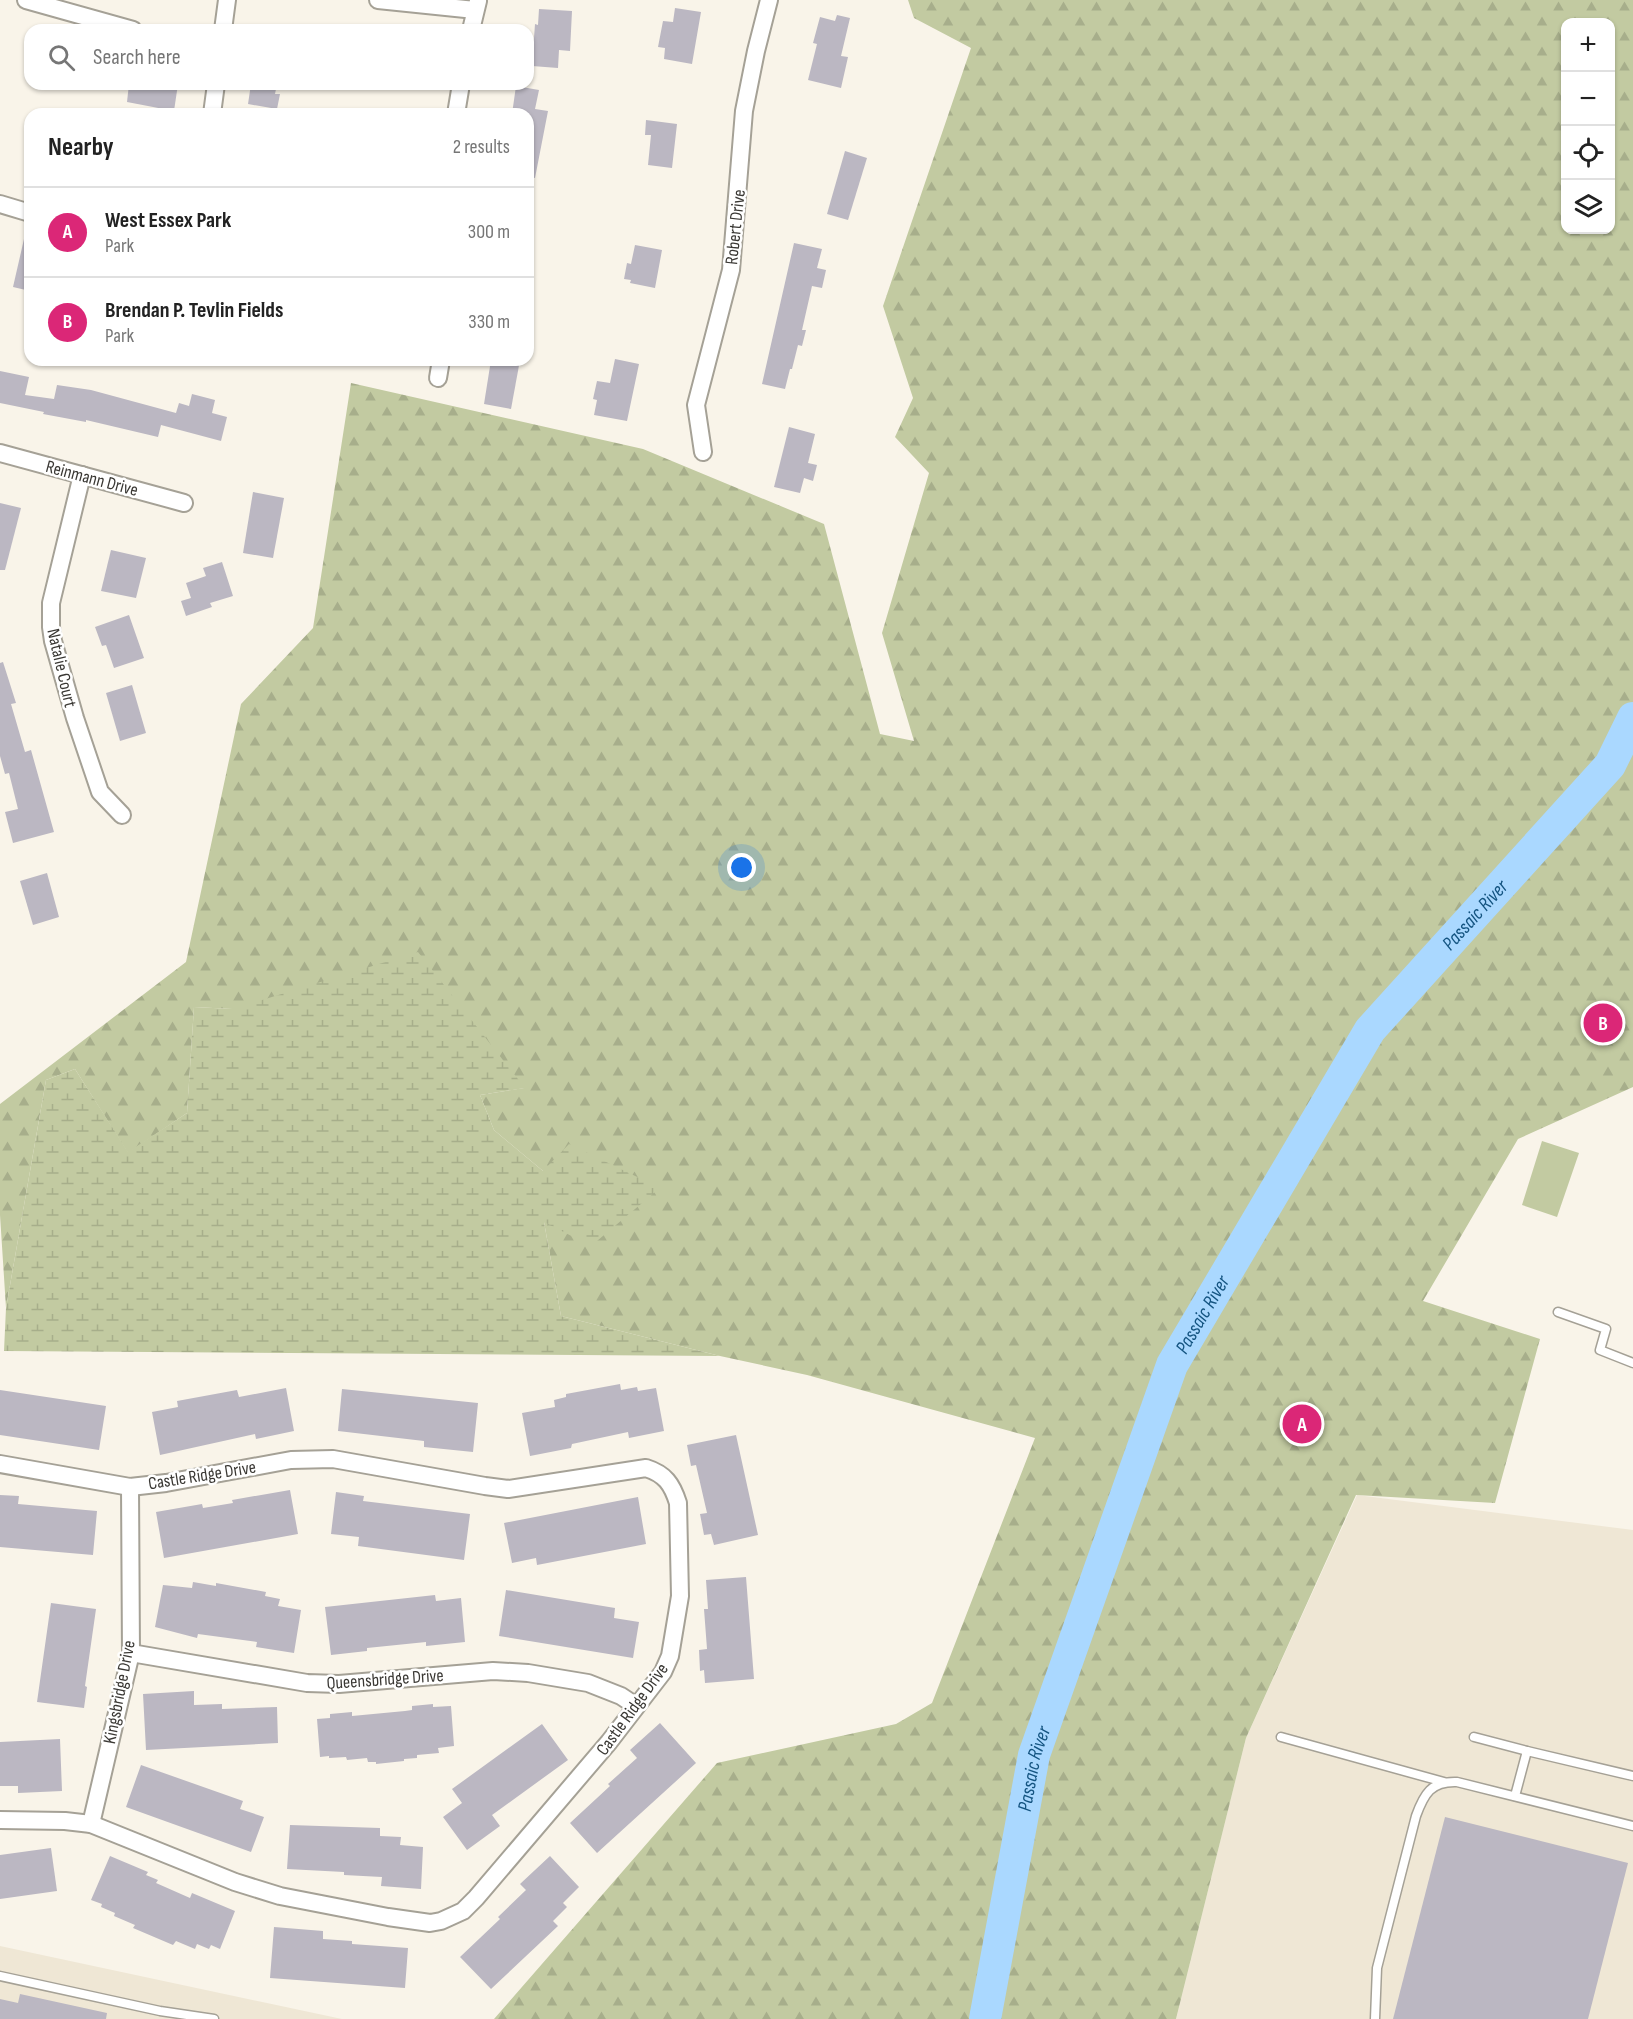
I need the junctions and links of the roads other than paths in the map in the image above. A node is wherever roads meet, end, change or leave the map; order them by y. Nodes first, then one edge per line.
1 (26, 0) edge
2 (227, 0) edge
3 (378, 0) edge
4 (769, 0) edge
5 (476, 5) edge
6 (112, 24) edge
7 (224, 24) edge
8 (472, 24) edge
9 (215, 90) edge
10 (459, 90) edge
11 (213, 108) edge
12 (457, 108) edge
13 (0, 204) edge
14 (24, 211) edge
15 (440, 366) edge
16 (438, 378) dead end
17 (703, 452) dead end
18 (0, 453) edge
19 (82, 475) junction
20 (184, 503) dead end
21 (122, 815) dead end
22 (1558, 1312) dead end
23 (1633, 1363) edge
24 (0, 1464) edge
25 (130, 1487) junction
26 (130, 1653) junction
27 (636, 1706) junction
28 (1281, 1737) dead end
29 (1474, 1737) dead end
30 (1527, 1751) junction
31 (1633, 1776) edge
32 (1444, 1782) junction
33 (1515, 1796) junction
34 (0, 1820) edge
35 (91, 1824) junction
36 (1633, 1826) edge
37 (0, 1976) edge
38 (214, 2019) edge
39 (1375, 2019) edge

1 - 6 street
2 - 7 street
3 - 5 street
4 - 17 street, Robert Drive
5 - 8 street
9 - 11 street
10 - 12 street
13 - 14 street
15 - 16 street
18 - 19 street, Reinmann Drive
19 - 20 street, Reinmann Drive
19 - 21 street, Natalie Court
22 - 23 lane
24 - 25 street, Castle Ridge Drive
25 - 26 street, Kingsbridge Drive
25 - 27 street, Castle Ridge Drive
26 - 27 street, Queensbridge Drive
26 - 35 street, Kingsbridge Drive
27 - 35 street, Castle Ridge Drive
28 - 32 lane
29 - 30 lane
30 - 31 lane
30 - 33 lane
32 - 33 lane
32 - 39 lane
33 - 36 lane
34 - 35 street, Castle Ridge Drive
37 - 38 lane

